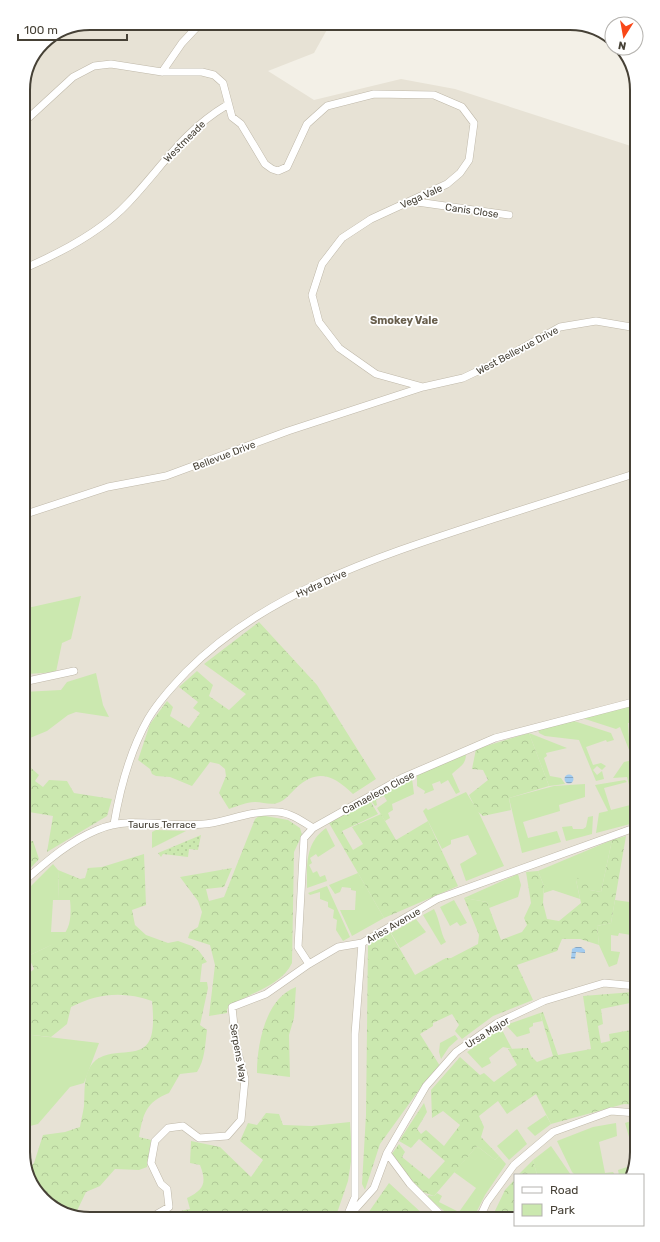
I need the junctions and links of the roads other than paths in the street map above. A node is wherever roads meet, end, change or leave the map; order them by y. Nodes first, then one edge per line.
1 (194, 30) edge
2 (162, 72) junction
3 (228, 105) junction
4 (30, 116) edge
5 (410, 201) junction
6 (509, 215) dead end
7 (30, 266) edge
8 (630, 327) edge
9 (423, 387) junction
10 (630, 475) edge
11 (30, 513) edge
12 (74, 671) dead end
13 (30, 680) edge
14 (630, 703) edge
15 (114, 824) junction
16 (313, 828) junction
17 (630, 830) edge
18 (30, 876) edge
19 (362, 943) junction
20 (309, 964) junction
21 (630, 985) edge
22 (630, 1112) edge
23 (387, 1153) junction
24 (160, 1212) edge
25 (349, 1212) edge
26 (352, 1212) edge
27 (438, 1212) edge
28 (482, 1212) edge

1 - 2 street
2 - 3 street
2 - 4 street
3 - 5 street, Vega Vale
3 - 7 street, Westmeade
5 - 6 street, Canis Close
5 - 9 street, Vega Vale
8 - 9 street, West Bellevue Drive
9 - 11 street, Bellevue Drive
10 - 15 street, Hydra Drive
12 - 13 street
14 - 16 street, Camaeleon Close
15 - 16 street, Taurus Terrace
15 - 18 street, Taurus Terrace
16 - 20 street
17 - 19 street, Aries Avenue
19 - 20 street
19 - 25 street, Aries Avenue
20 - 24 street, Serpens Way
21 - 23 street, Ursa Major
22 - 28 street
23 - 26 street, Ursa Major
23 - 27 street

